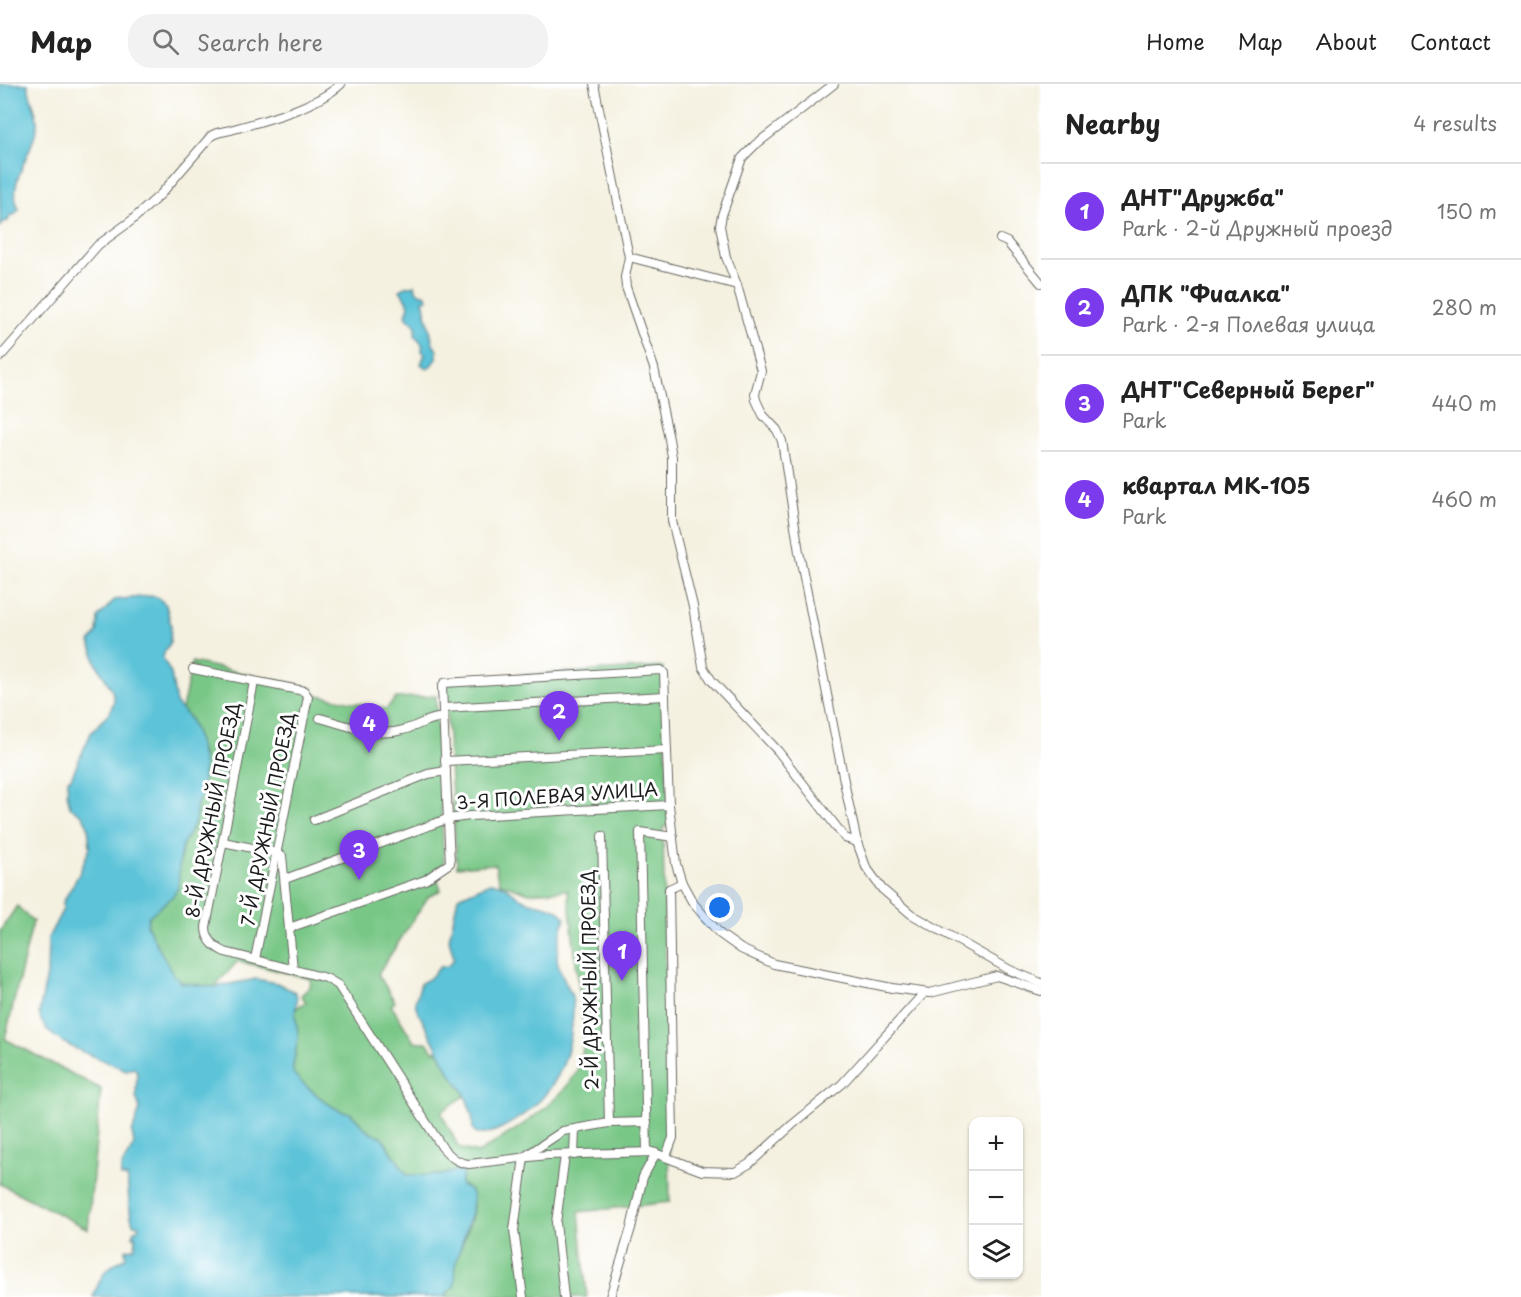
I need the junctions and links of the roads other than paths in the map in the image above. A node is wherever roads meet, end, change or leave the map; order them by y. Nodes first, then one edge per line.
1 (341, 84) edge
2 (594, 84) edge
3 (834, 84) edge
4 (1000, 239) dead end
5 (629, 257) junction
6 (1041, 283) edge
7 (737, 285) junction
8 (0, 357) edge
9 (193, 669) dead end
10 (254, 681) junction
11 (665, 696) junction
12 (443, 712) junction
13 (320, 718) dead end
14 (667, 750) junction
15 (446, 766) junction
16 (669, 805) junction
17 (447, 819) junction
18 (314, 820) dead end
19 (602, 836) dead end
20 (674, 837) junction
21 (223, 842) junction
22 (857, 842) junction
23 (277, 853) junction
24 (285, 879) junction
25 (682, 883) junction
26 (289, 928) junction
27 (255, 959) junction
28 (292, 969) junction
29 (1041, 982) edge
30 (1041, 991) edge
31 (924, 993) junction
32 (647, 1122) junction
33 (609, 1123) junction
34 (574, 1130) junction
35 (652, 1152) junction
36 (569, 1155) junction
37 (666, 1156) junction
38 (524, 1157) junction
39 (523, 1297) edge
40 (564, 1297) edge
41 (610, 1297) edge

1 - 8 street
2 - 5 street
3 - 7 street
4 - 6 street
5 - 7 street
5 - 22 street
7 - 22 street
9 - 10 street, 7-Й ДРУЖНЫЙ ПРОЕЗД
10 - 21 street, 8-Й ДРУЖНЫЙ ПРОЕЗД
10 - 23 street, 7-Й ДРУЖНЫЙ ПРОЕЗД
11 - 12 street
11 - 12 street
11 - 14 street
12 - 13 street
12 - 15 street
14 - 15 street
14 - 16 street
15 - 17 street
15 - 18 street
16 - 17 street, 3-Я ПОЛЕВАЯ УЛИЦА
16 - 20 street
17 - 24 street, 3-Я ПОЛЕВАЯ УЛИЦА
17 - 26 street
19 - 33 street, 2-Й ДРУЖНЫЙ ПРОЕЗД
20 - 25 street
20 - 32 street
21 - 23 street
21 - 27 street, 8-Й ДРУЖНЫЙ ПРОЕЗД
22 - 29 street
23 - 24 street
23 - 27 street, 7-Й ДРУЖНЫЙ ПРОЕЗД
24 - 26 street
25 - 31 street
25 - 37 street
26 - 28 street
27 - 28 street
28 - 38 street
30 - 31 street
31 - 37 street
32 - 33 street
32 - 35 street
33 - 34 street
34 - 36 street
34 - 38 street
35 - 36 street
35 - 37 street
35 - 41 street
36 - 38 street
36 - 40 street
38 - 39 street

